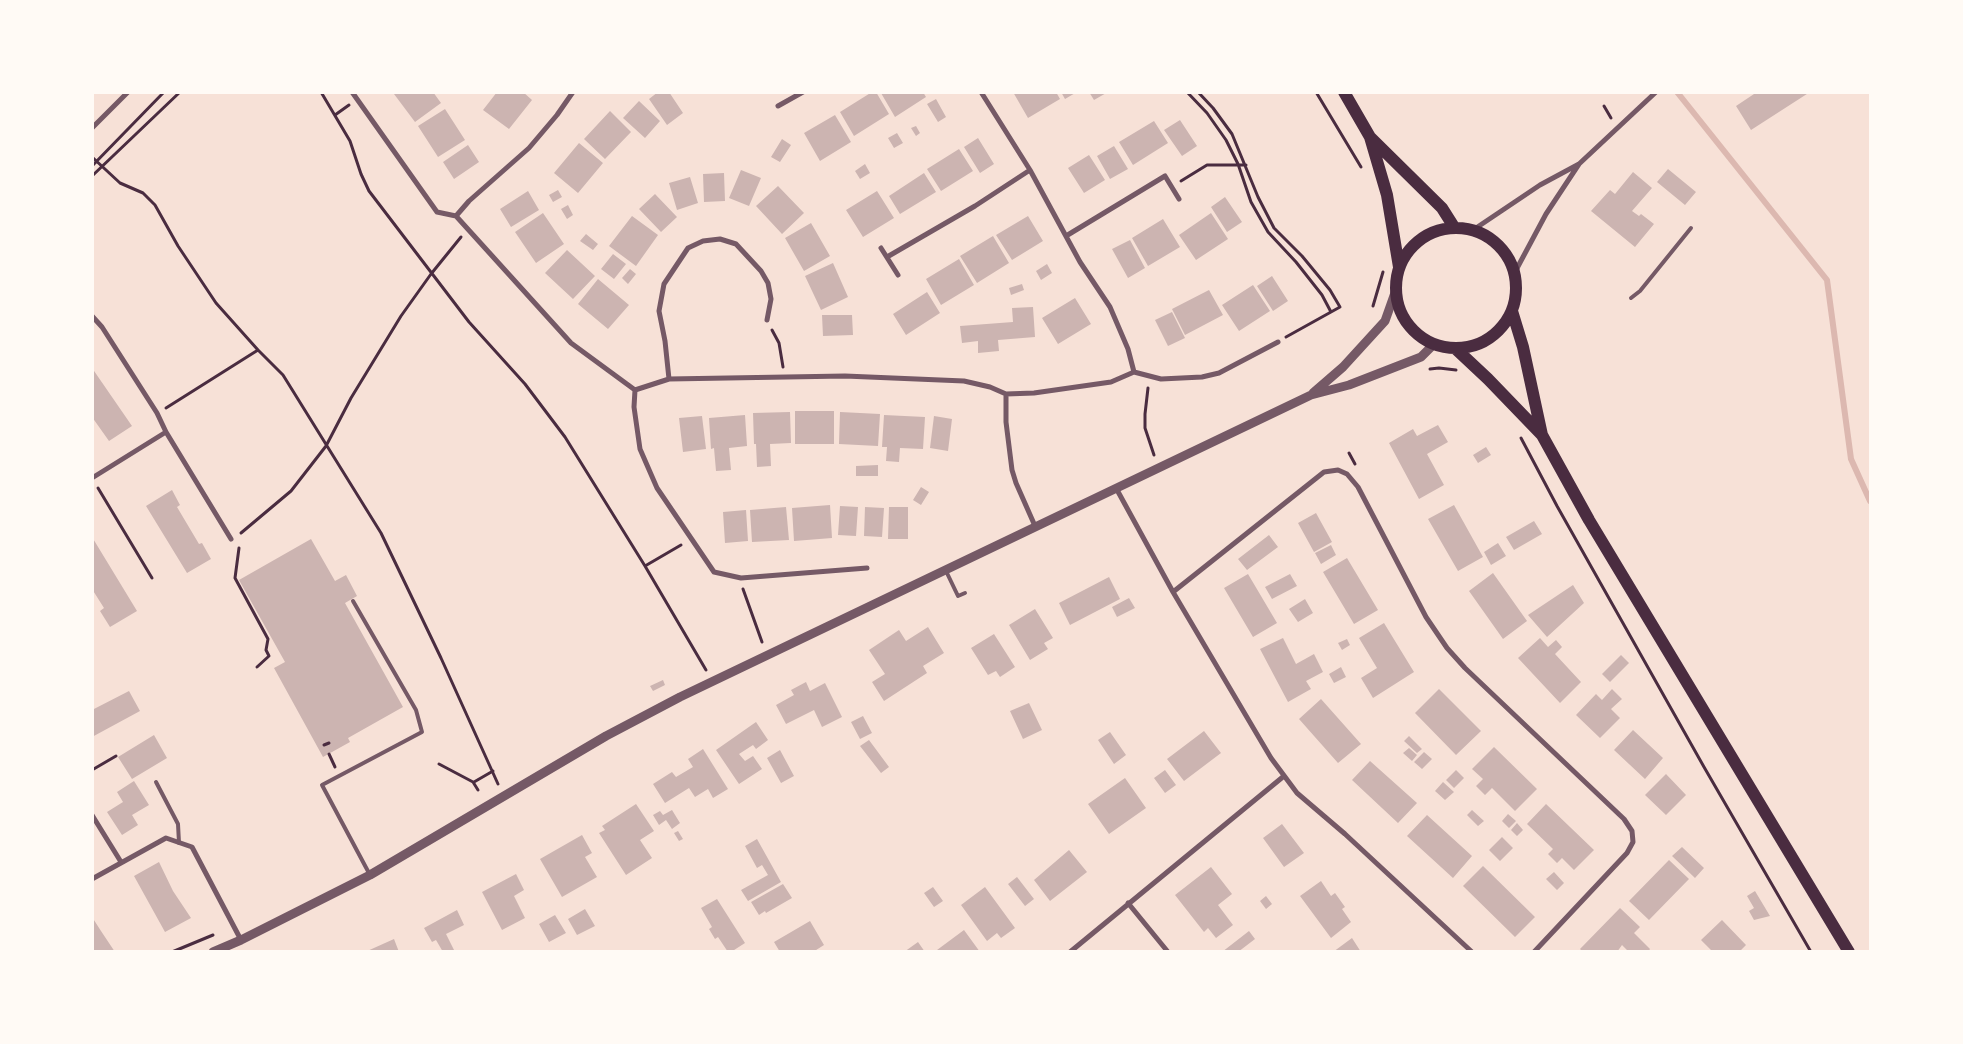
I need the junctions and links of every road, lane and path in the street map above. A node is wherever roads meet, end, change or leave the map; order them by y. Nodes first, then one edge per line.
1 (128, 92) edge
2 (164, 92) edge
3 (180, 92) edge
4 (320, 92) edge
5 (352, 92) edge
6 (573, 92) edge
7 (788, 92) edge
8 (803, 92) edge
9 (981, 92) edge
10 (1187, 92) edge
11 (1198, 92) edge
12 (1316, 92) edge
13 (1344, 92) edge
14 (1656, 92) edge
15 (792, 99) junction
16 (348, 106) dead end
17 (778, 106) dead end
18 (1604, 106) dead end
19 (335, 114) junction
20 (1610, 118) dead end
21 (92, 128) edge
22 (1370, 137) junction
23 (92, 157) edge
24 (97, 161) junction
25 (1238, 164) junction
26 (1580, 164) junction
27 (1246, 165) junction
28 (92, 166) edge
29 (102, 166) junction
30 (1030, 170) junction
31 (1364, 172) dead end
32 (92, 176) edge
33 (1190, 176) dead end
34 (1179, 199) dead end
35 (456, 216) junction
36 (1454, 227) junction
37 (1691, 228) dead end
38 (1473, 230) junction
39 (462, 236) dead end
40 (1066, 236) junction
41 (881, 248) dead end
42 (887, 258) junction
43 (1399, 267) junction
44 (1383, 269) dead end
45 (1515, 272) junction
46 (431, 274) junction
47 (898, 275) dead end
48 (1396, 290) junction
49 (1631, 298) dead end
50 (1372, 309) dead end
51 (1512, 310) junction
52 (1331, 312) junction
53 (92, 316) edge
54 (767, 320) joint
55 (1280, 341) joint
56 (1434, 344) junction
57 (258, 350) junction
58 (1456, 350) junction
59 (1421, 370) dead end
60 (1134, 372) junction
61 (1462, 372) dead end
62 (785, 377) junction
63 (669, 379) junction
64 (1148, 382) dead end
65 (635, 390) junction
66 (1006, 394) junction
67 (1311, 395) junction
68 (157, 413) junction
69 (166, 432) junction
70 (1519, 434) dead end
71 (1542, 435) junction
72 (326, 446) junction
73 (1349, 453) dead end
74 (1159, 467) junction
75 (1358, 469) dead end
76 (92, 478) edge
77 (1116, 487) junction
78 (98, 488) dead end
79 (1035, 526) junction
80 (240, 534) dead end
81 (234, 541) joint
82 (681, 545) dead end
83 (645, 566) junction
84 (867, 568) dead end
85 (945, 569) junction
86 (152, 578) dead end
87 (741, 578) junction
88 (1173, 592) junction
89 (965, 593) dead end
90 (353, 600) dead end
91 (766, 654) junction
92 (257, 667) dead end
93 (706, 670) dead end
94 (329, 742) dead end
95 (324, 745) dead end
96 (329, 754) dead end
97 (116, 756) dead end
98 (439, 764) dead end
99 (336, 768) dead end
100 (92, 770) edge
101 (492, 771) junction
102 (1284, 776) junction
103 (156, 782) dead end
104 (473, 782) junction
105 (478, 790) dead end
106 (504, 797) junction
107 (92, 815) edge
108 (179, 843) junction
109 (121, 862) junction
110 (370, 875) junction
111 (92, 879) edge
112 (1128, 902) junction
113 (207, 937) dead end
114 (241, 940) junction
115 (172, 952) edge
116 (213, 952) edge
117 (1070, 952) edge
118 (1168, 952) edge
119 (1472, 952) edge
120 (1534, 952) edge
121 (1811, 952) edge
122 (1850, 952) edge

1 - 21 street
2 - 24 path
3 - 29 path
4 - 19 path
5 - 35 street
6 - 35 street
7 - 15 street
8 - 15 street
9 - 30 street
10 - 25 path
11 - 27 path
12 - 31 path
13 - 22 main road
14 - 26 street
15 - 17 street
16 - 19 path
18 - 20 path
19 - 46 path
22 - 36 main road
22 - 43 main road
23 - 24 path
24 - 28 path
24 - 29 path
25 - 27 path
25 - 33 path
25 - 52 path
26 - 38 street
26 - 45 street
27 - 52 path
29 - 32 path
29 - 57 path
30 - 40 street
30 - 42 street
34 - 40 street
35 - 65 street
36 - 38 main road
36 - 43 main road
37 - 49 lane
38 - 45 main road
39 - 46 path
40 - 60 street
41 - 42 street
42 - 47 street
43 - 48 main road
44 - 50 path
45 - 51 main road
46 - 72 path
46 - 83 path
48 - 56 main road
48 - 67 street
51 - 58 main road
51 - 71 main road
52 - 55 path
53 - 68 street
54 - 62 path
54 - 63 street
55 - 60 street
56 - 58 main road
56 - 67 street
57 - 68 path
57 - 72 path
58 - 71 main road
59 - 61 path
60 - 66 street
62 - 63 street
62 - 66 street
63 - 65 street
64 - 74 path
65 - 87 street
66 - 79 street
67 - 74 street
68 - 69 street
69 - 76 street
69 - 81 street
70 - 121 path
71 - 122 main road
72 - 80 path
72 - 101 path
73 - 75 path
74 - 77 street
77 - 79 street
77 - 88 street
78 - 86 path
79 - 85 street
81 - 92 path
82 - 83 path
83 - 93 path
84 - 87 street
85 - 89 lane
85 - 91 street
87 - 91 path
88 - 102 street
88 - 120 street
90 - 110 lane
91 - 106 street
94 - 95 path
96 - 99 path
97 - 100 path
98 - 104 path
101 - 104 path
101 - 106 path
102 - 112 street
102 - 119 street
103 - 108 lane
104 - 105 path
106 - 110 street
107 - 109 street
108 - 109 street
108 - 114 street
109 - 111 street
110 - 114 street
112 - 117 street
112 - 118 street
113 - 115 path
114 - 116 street

